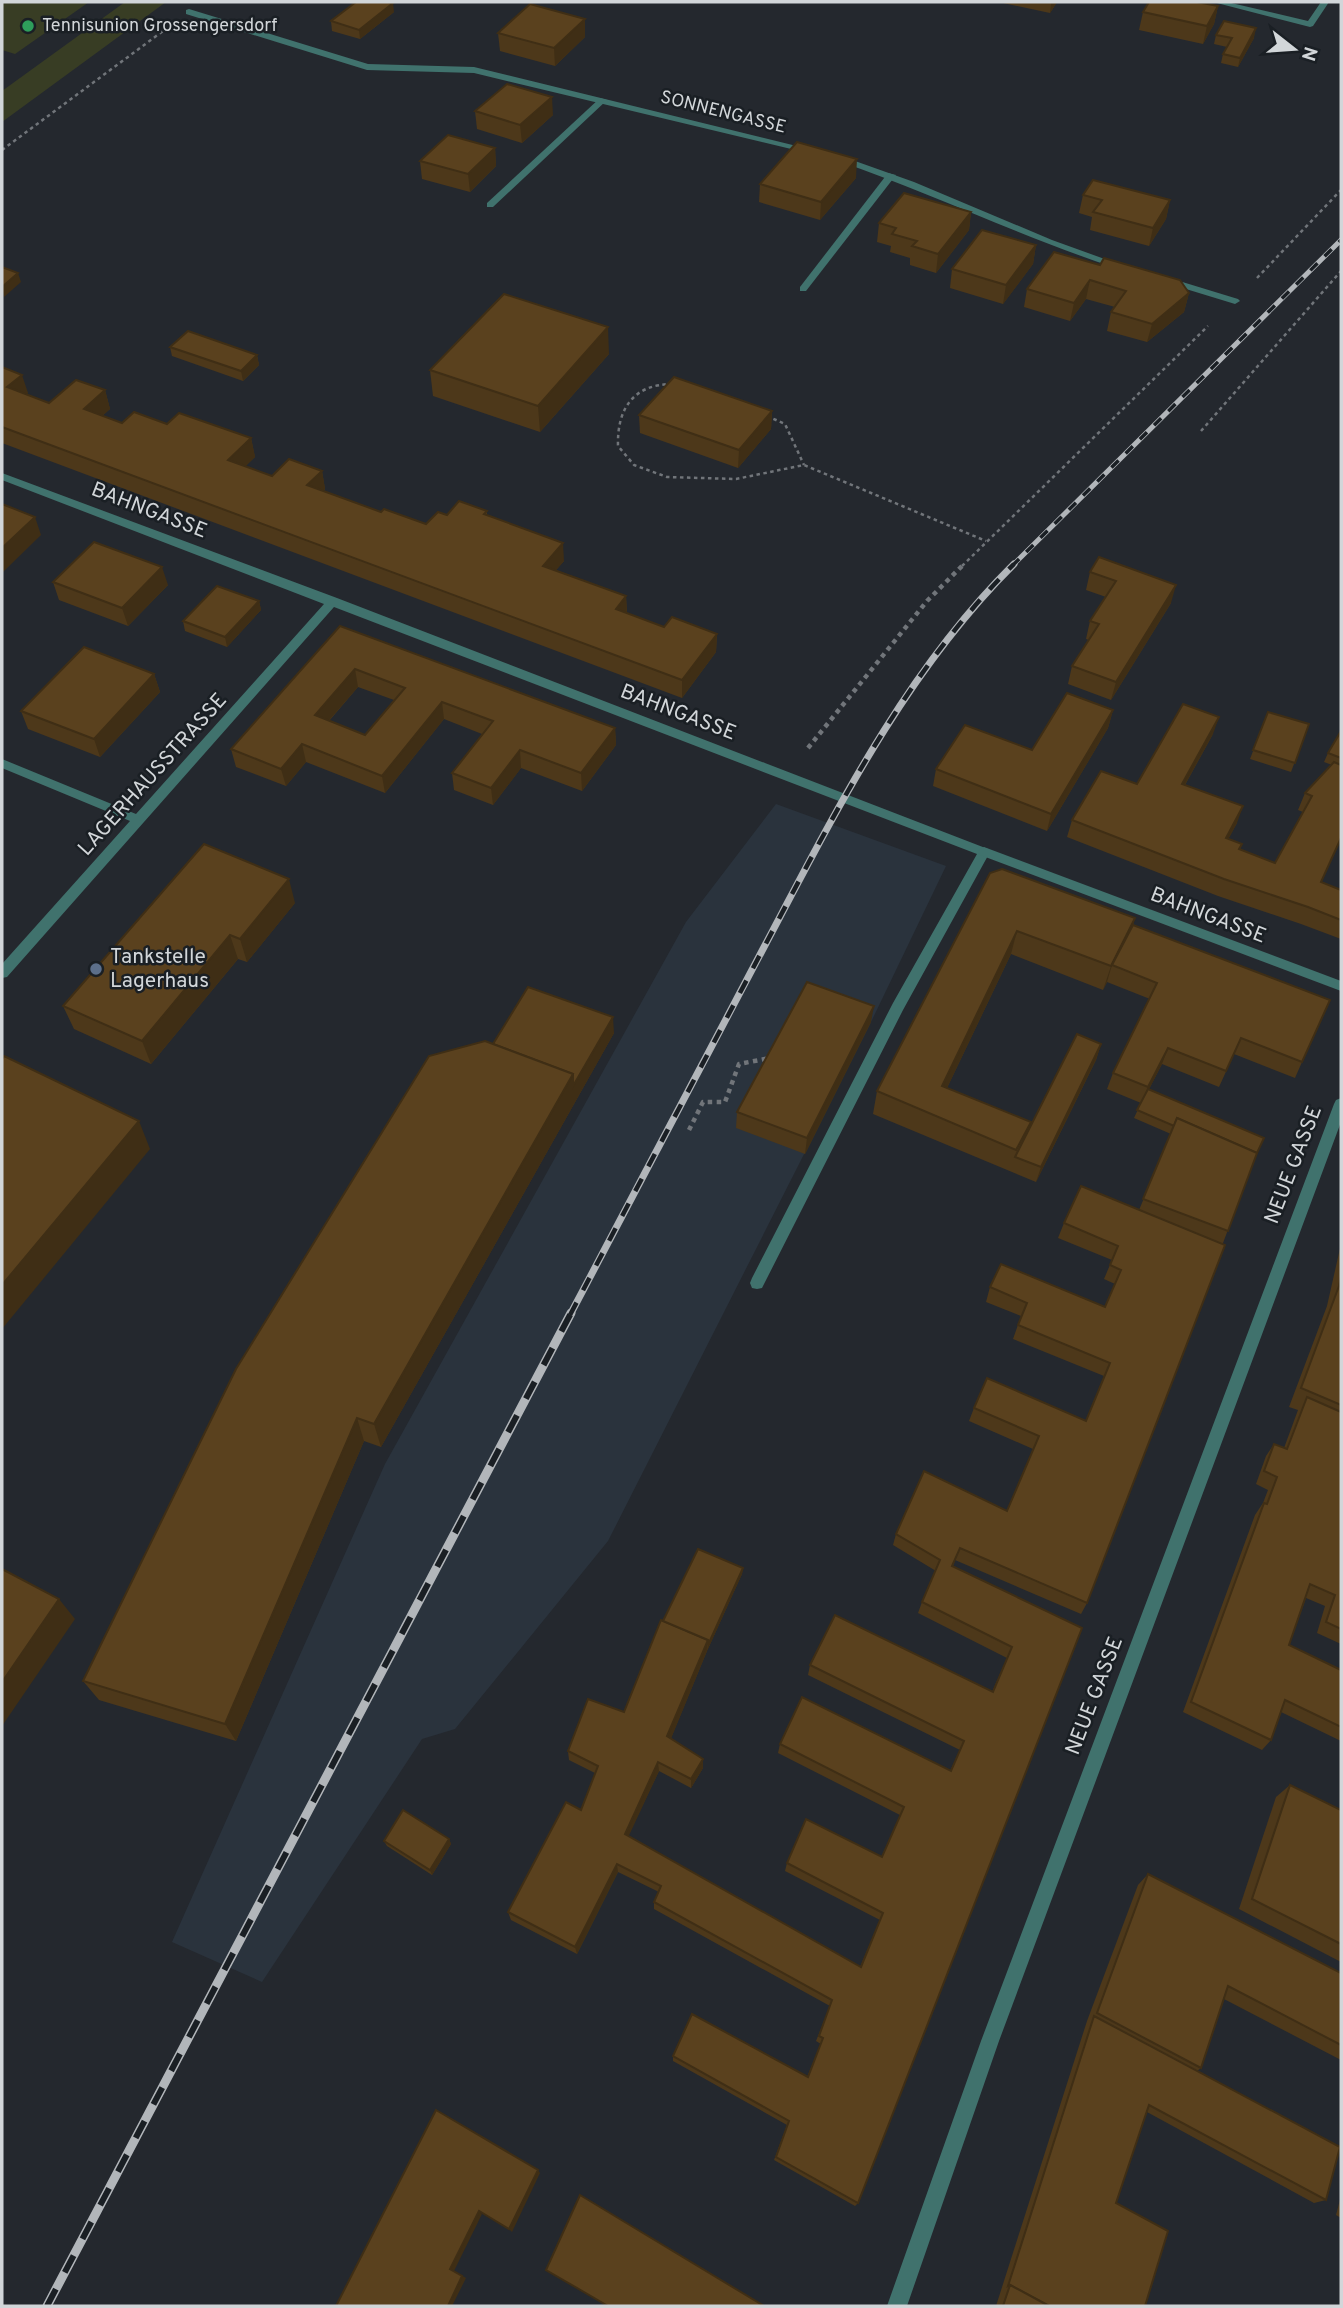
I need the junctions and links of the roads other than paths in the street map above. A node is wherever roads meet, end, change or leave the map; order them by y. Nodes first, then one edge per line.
1 (1217, 2) edge
2 (1325, 2) edge
3 (189, 12) road end
4 (603, 100) junction
5 (820, 153) edge
6 (832, 156) edge
7 (891, 175) junction
8 (490, 205) dead end
9 (1132, 270) edge
10 (1158, 278) edge
11 (803, 289) dead end
12 (1235, 300) road end
13 (2, 475) edge
14 (333, 601) junction
15 (2, 763) edge
16 (139, 820) junction
17 (984, 852) junction
18 (2, 973) edge
19 (1341, 986) edge
20 (1341, 1104) edge
21 (757, 1283) dead end
22 (897, 2306) edge

1 - 2 street
3 - 4 street, SONNENGASSE
4 - 5 street, SONNENGASSE
4 - 8 street
6 - 7 street
7 - 9 street
7 - 11 street
10 - 12 street
13 - 14 street, BAHNGASSE
14 - 16 street, LAGERHAUSSTRASSE
14 - 17 street, BAHNGASSE
15 - 16 street
16 - 18 street, LAGERHAUSSTRASSE
17 - 19 street, BAHNGASSE
17 - 21 street
20 - 22 street, NEUE GASSE

